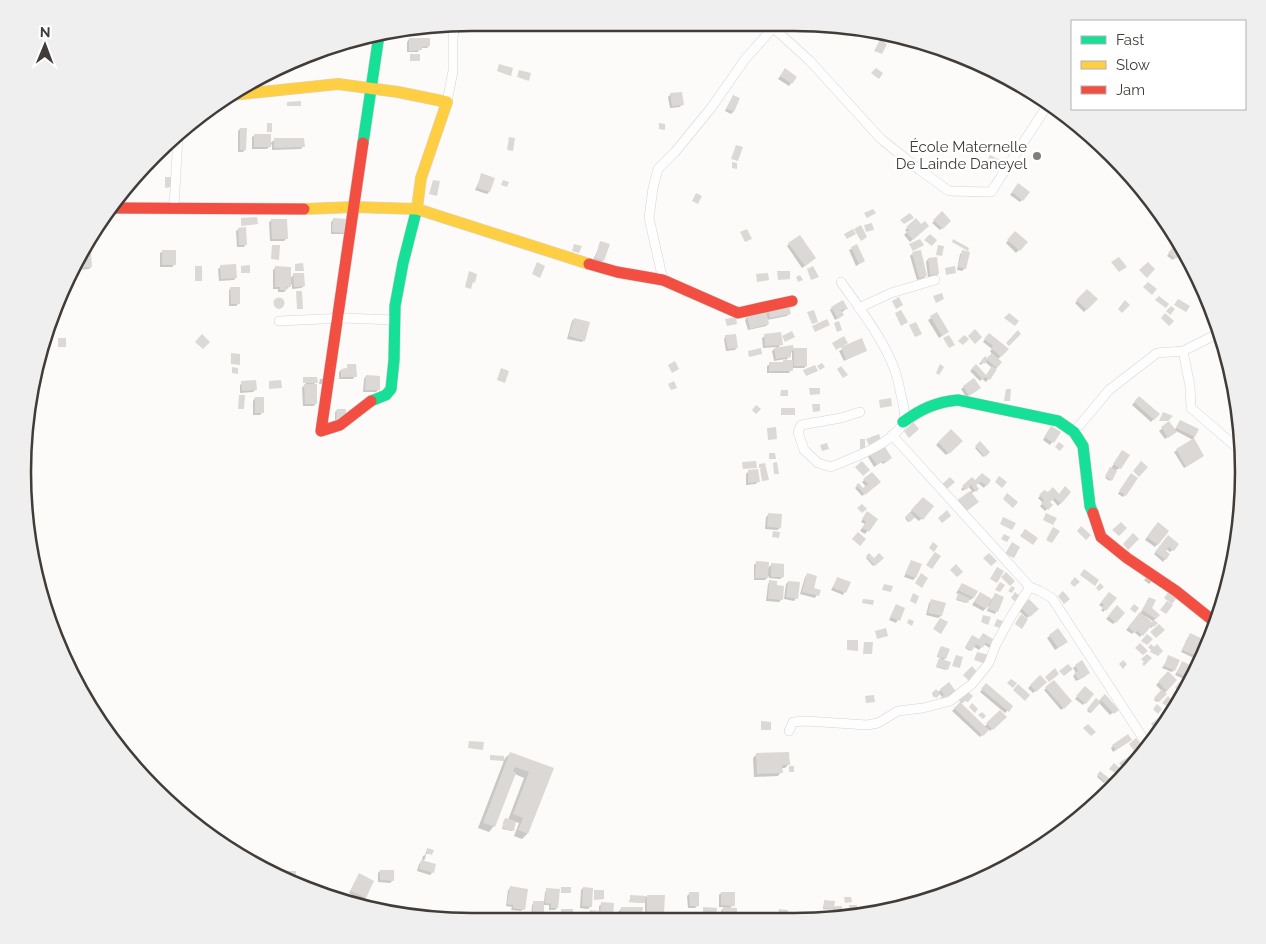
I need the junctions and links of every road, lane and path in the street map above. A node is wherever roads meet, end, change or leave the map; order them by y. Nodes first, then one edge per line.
1 (767, 31) edge
2 (777, 31) edge
3 (454, 32) edge
4 (378, 42) edge
5 (371, 88) junction
6 (247, 93) edge
7 (447, 102) junction
8 (1045, 110) edge
9 (178, 144) edge
10 (354, 207) junction
11 (119, 208) edge
12 (174, 208) junction
13 (417, 209) junction
14 (663, 280) junction
15 (935, 280) dead end
16 (841, 282) dead end
17 (792, 301) dead end
18 (859, 308) junction
19 (337, 318) junction
20 (394, 320) junction
21 (279, 321) dead end
22 (1213, 336) edge
23 (1183, 351) junction
24 (860, 412) dead end
25 (903, 422) junction
26 (1074, 432) junction
27 (892, 435) junction
28 (1234, 445) edge
29 (1030, 587) junction
30 (1210, 618) edge
31 (789, 731) dead end
32 (1144, 740) edge

1 - 14 street
2 - 8 street
3 - 7 street
4 - 5 street
5 - 6 street
5 - 7 street
5 - 10 street
7 - 13 street
9 - 12 street
10 - 12 street
10 - 13 street
10 - 19 street
11 - 12 street
13 - 14 street
13 - 20 street
14 - 17 street
15 - 18 street
16 - 18 street
18 - 25 street
19 - 20 street
19 - 20 street
19 - 21 street
22 - 23 street
23 - 26 street
23 - 28 street
24 - 27 street
25 - 26 street
25 - 27 street
26 - 30 street
27 - 29 street
29 - 31 street
29 - 32 street

